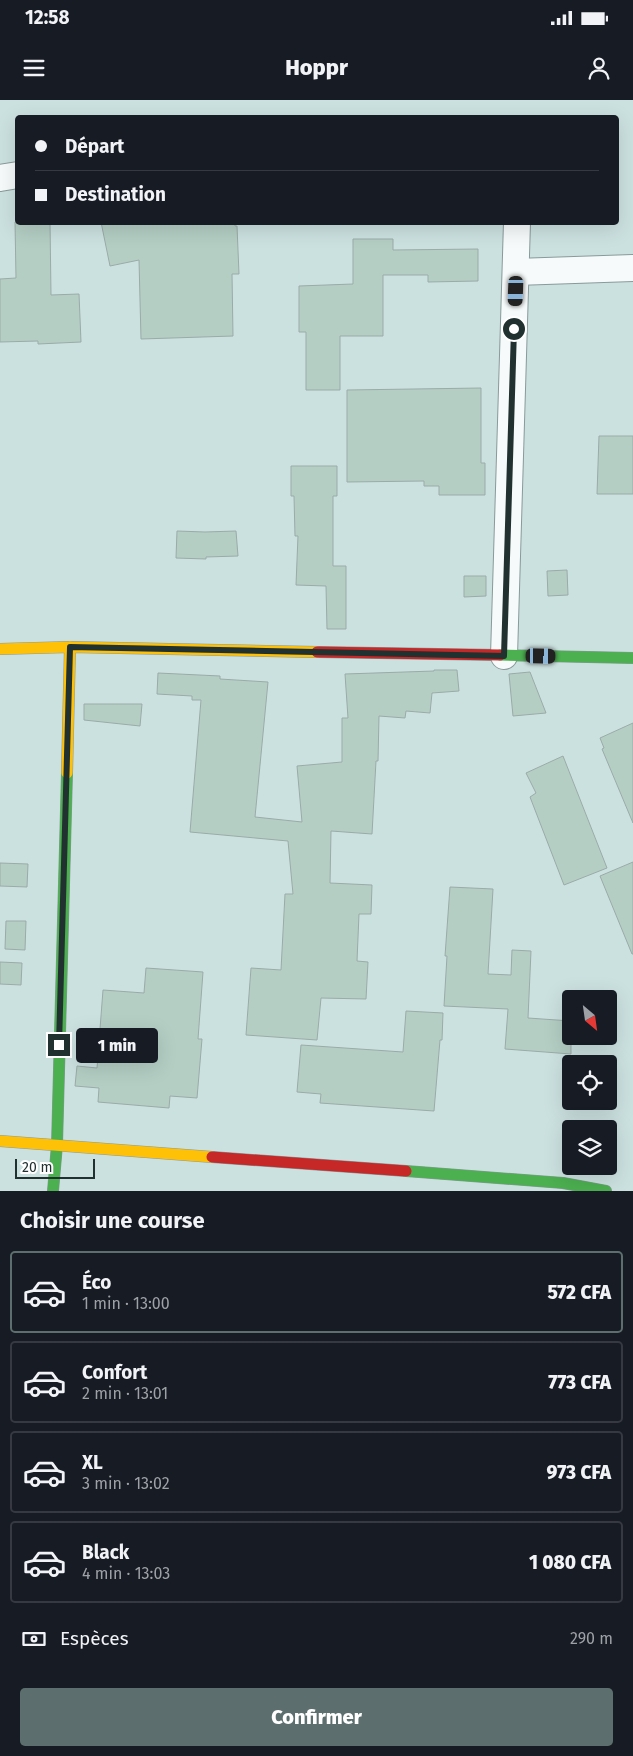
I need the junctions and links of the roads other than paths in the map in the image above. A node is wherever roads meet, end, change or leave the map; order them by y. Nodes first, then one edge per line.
1 (15, 176) edge
2 (0, 178) edge
3 (517, 225) edge
4 (633, 268) edge
5 (516, 272) junction
6 (70, 647) junction
7 (0, 649) edge
8 (504, 656) junction
9 (633, 658) edge
10 (0, 1141) edge
11 (57, 1144) junction
12 (53, 1191) edge
13 (606, 1191) edge

1 - 2 street
3 - 5 street
4 - 5 street
5 - 8 street
6 - 7 street
6 - 8 street
6 - 11 street
8 - 9 street
10 - 11 street
11 - 12 street
11 - 13 street

